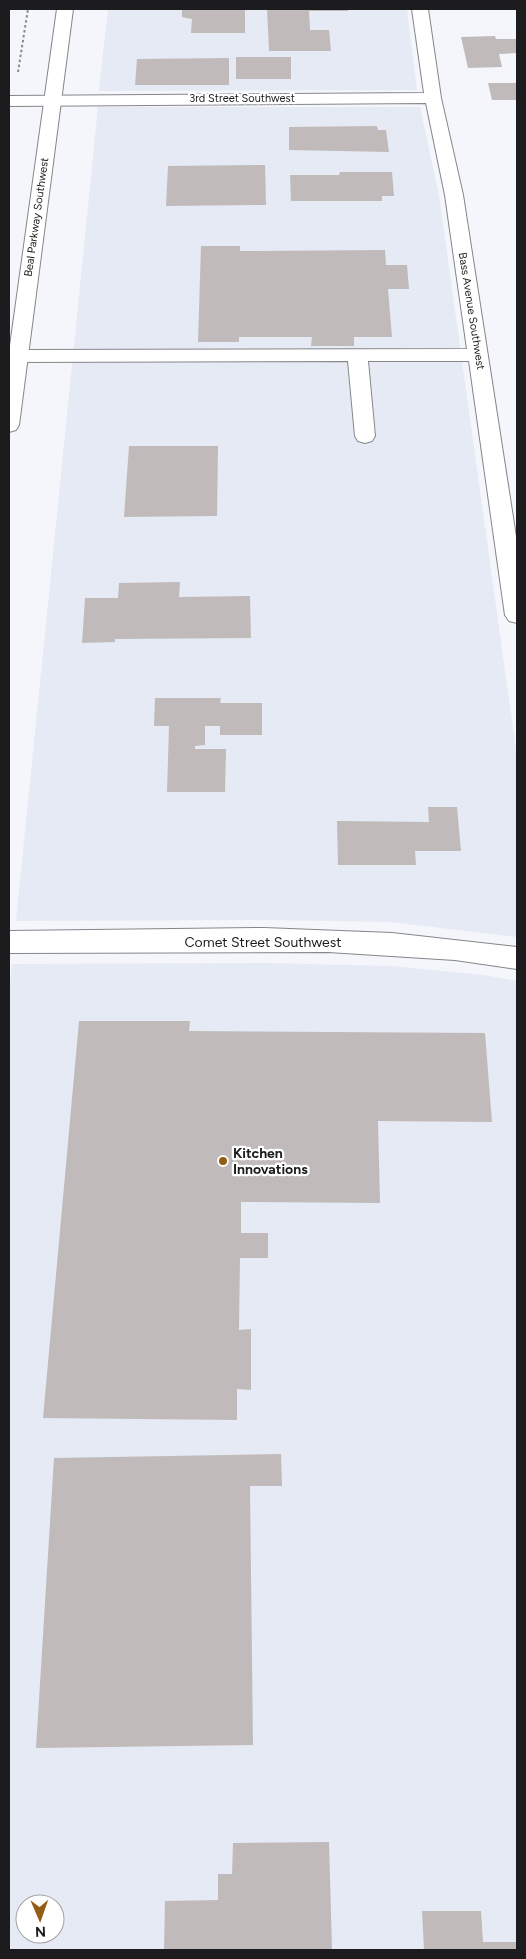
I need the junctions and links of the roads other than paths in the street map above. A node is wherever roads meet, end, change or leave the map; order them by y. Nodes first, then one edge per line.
1 (64, 9) edge
2 (420, 9) edge
3 (433, 98) junction
4 (52, 100) junction
5 (9, 101) edge
6 (357, 355) junction
7 (478, 355) junction
8 (18, 356) junction
9 (9, 425) edge
10 (365, 436) dead end
11 (517, 615) edge
12 (9, 942) edge
13 (517, 958) edge

1 - 4 street, Beal Parkway Southwest
2 - 3 street, Bass Avenue Southwest
3 - 4 street, 3rd Street Southwest
3 - 7 street, Bass Avenue Southwest
4 - 5 street, 3rd Street Southwest
4 - 8 street, Beal Parkway Southwest
6 - 7 street
6 - 8 street
6 - 10 street
7 - 11 street, Bass Avenue Southwest
8 - 9 street, Beal Parkway Southwest
12 - 13 street, Comet Street Southwest

